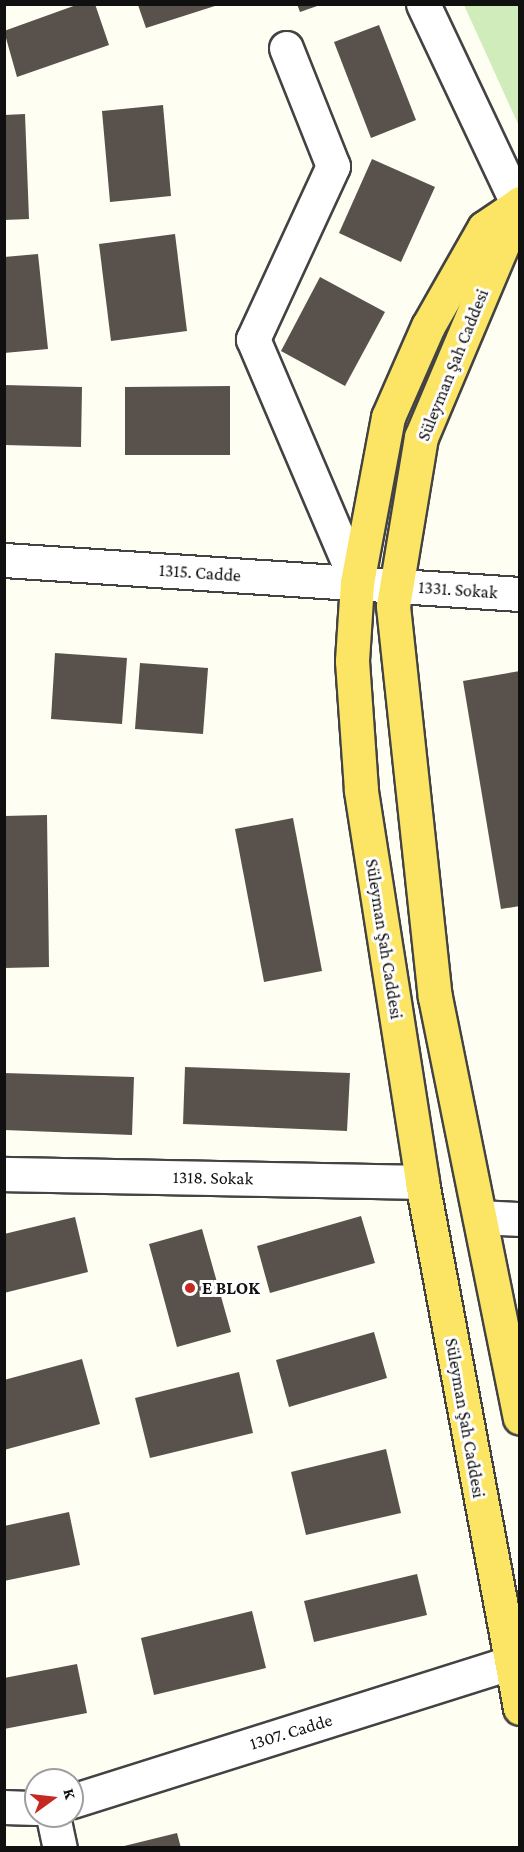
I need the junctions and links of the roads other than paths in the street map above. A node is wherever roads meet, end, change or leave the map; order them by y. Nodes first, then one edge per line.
1 (423, 4) edge
2 (286, 48) dead end
3 (519, 204) edge
4 (4, 560) edge
5 (357, 583) junction
6 (396, 586) junction
7 (519, 594) edge
8 (4, 1174) edge
9 (422, 1182) junction
10 (480, 1217) junction
11 (519, 1219) edge
12 (519, 1418) edge
13 (510, 1664) junction
14 (519, 1708) edge
15 (84, 1797) edge
16 (4, 1807) edge
17 (24, 1808) edge
18 (56, 1828) edge
19 (60, 1848) edge

1 - 3 street
2 - 5 street
3 - 5 main road, Süleyman Şah Caddesi
3 - 6 main road, Süleyman Şah Caddesi
4 - 5 street, 1315. Cadde
5 - 6 street, 1315. Cadde
5 - 9 main road, Süleyman Şah Caddesi
6 - 7 street, 1331. Sokak
6 - 10 main road, Süleyman Şah Caddesi
8 - 9 street, 1318. Sokak
9 - 13 main road, Süleyman Şah Caddesi
10 - 11 street
10 - 12 main road, Süleyman Şah Caddesi
13 - 14 main road, Süleyman Şah Caddesi
13 - 15 street, 1307. Cadde
16 - 17 street
18 - 19 street

